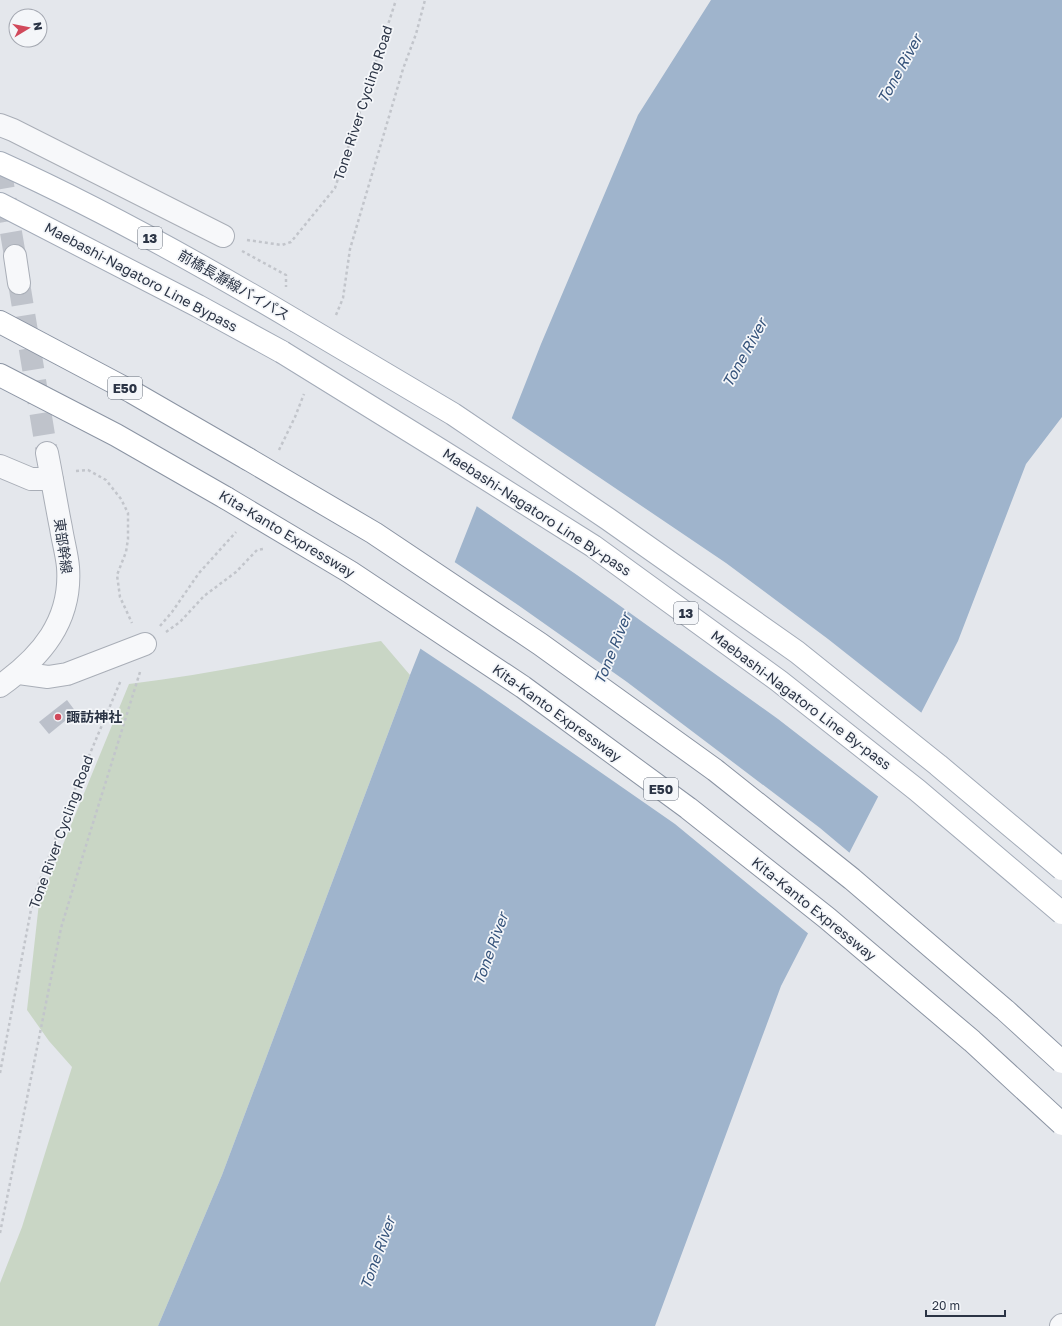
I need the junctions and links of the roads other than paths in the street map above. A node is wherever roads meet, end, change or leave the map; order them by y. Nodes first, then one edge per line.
1 (0, 125) edge
2 (0, 163) edge
3 (0, 204) edge
4 (222, 236) road end
5 (15, 256) tunnel mouth
6 (19, 283) tunnel mouth
7 (0, 322) edge
8 (282, 352) joint
9 (0, 375) edge
10 (47, 453) tunnel mouth
11 (0, 466) edge
12 (52, 479) junction
13 (145, 644) road end
14 (19, 673) junction
15 (0, 686) edge
16 (1062, 869) edge
17 (1062, 913) edge
18 (1062, 1062) edge
19 (1062, 1124) edge

1 - 4 street
2 - 16 main road, 前橋長瀞線バイパス / 13, bridge
3 - 8 main road, Maebashi-Nagatoro Line Bypass / 13
5 - 6 street
7 - 18 main road, E50, bridge
8 - 17 main road, Maebashi-Nagatoro Line By-pass / 13, bridge
9 - 19 main road, Kita-Kanto Expressway / E50, bridge
10 - 12 street, 東部幹線
11 - 12 street
12 - 14 street, 東部幹線
13 - 14 street
14 - 15 street, 東部幹線

